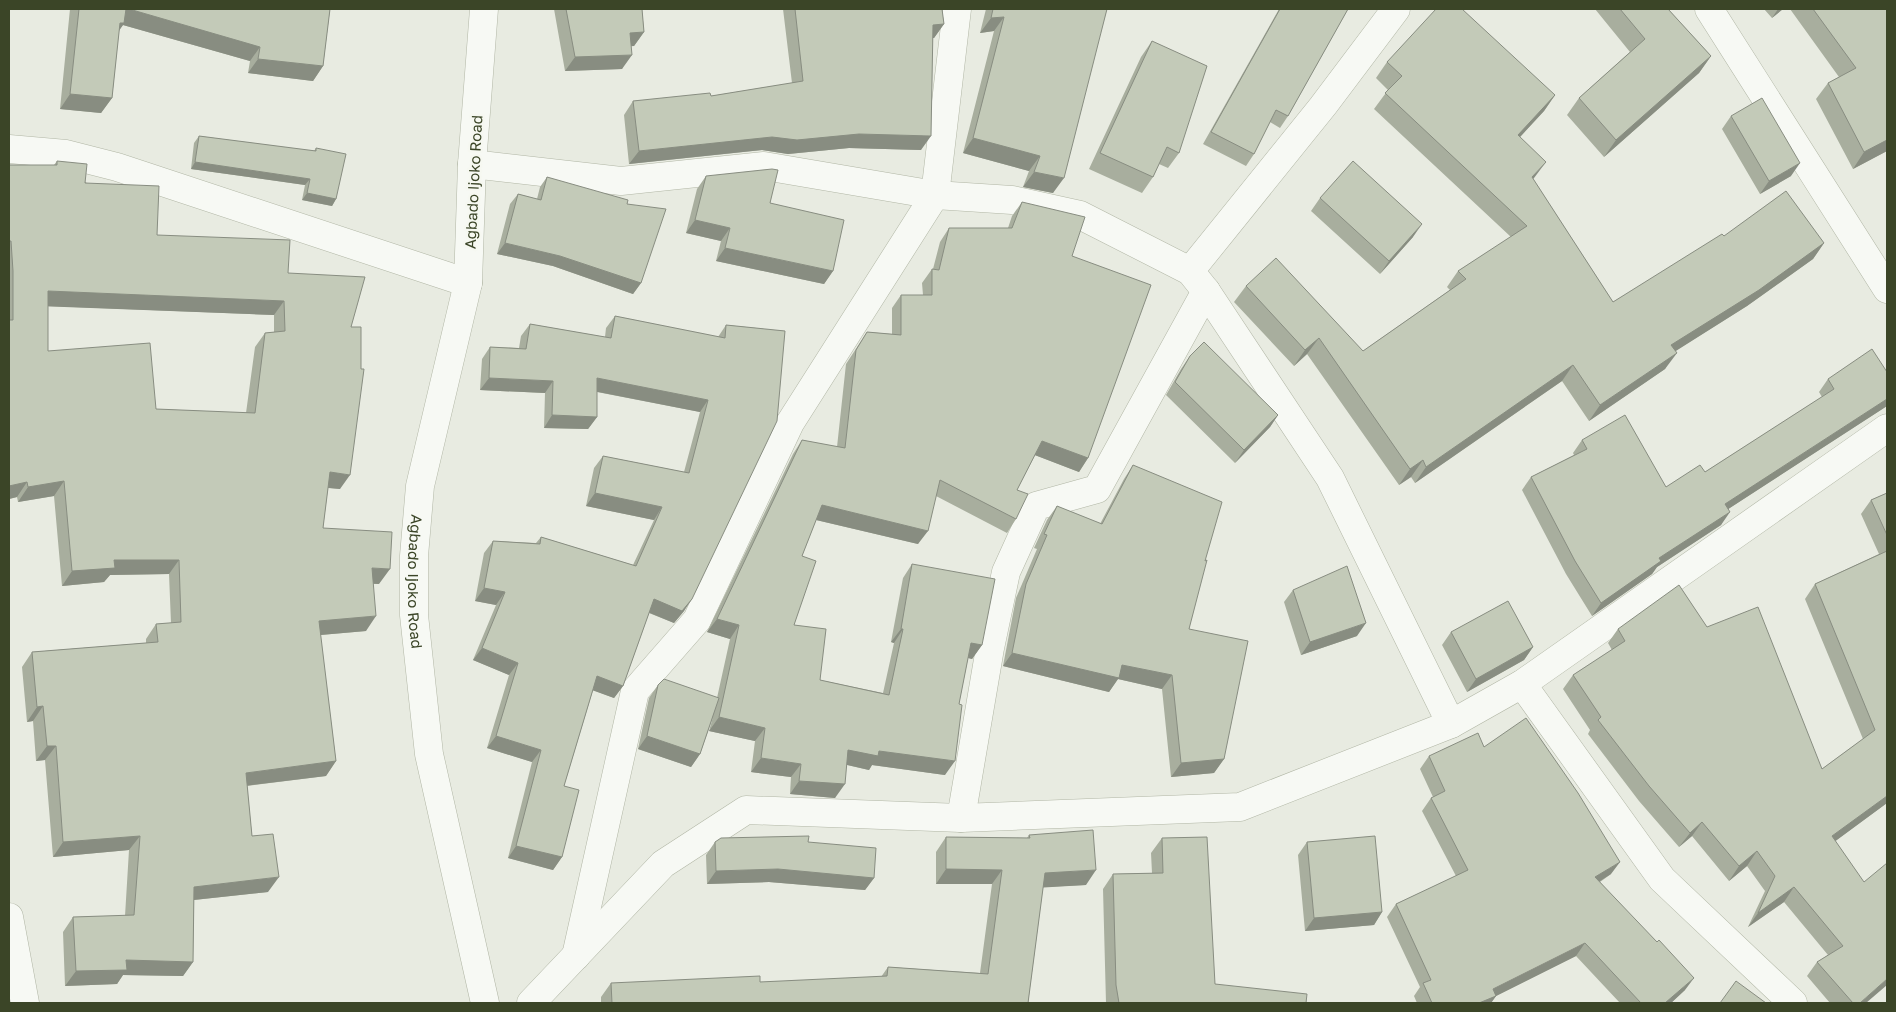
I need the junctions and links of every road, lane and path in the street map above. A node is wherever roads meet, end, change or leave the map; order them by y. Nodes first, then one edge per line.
1 (484, 9) edge
2 (957, 9) edge
3 (1396, 9) edge
4 (1709, 9) edge
5 (9, 149) edge
6 (472, 164) junction
7 (935, 195) junction
8 (1198, 281) junction
9 (468, 283) junction
10 (1887, 289) edge
11 (1887, 428) edge
12 (1522, 684) junction
13 (1451, 724) junction
14 (961, 818) junction
15 (9, 917) edge
16 (576, 956) junction
17 (25, 1003) edge
18 (485, 1003) edge
19 (531, 1003) edge
20 (1793, 1003) edge

1 - 6 street, Agbado Ijoko Road
2 - 7 street
3 - 8 street
4 - 10 street
5 - 9 street
6 - 7 street
6 - 9 street, Agbado Ijoko Road
7 - 8 street
7 - 16 street
8 - 13 street
8 - 14 street
9 - 18 street, Agbado Ijoko Road
11 - 12 street
12 - 13 street
12 - 20 street
13 - 14 street
14 - 16 street
15 - 17 street
16 - 19 street

